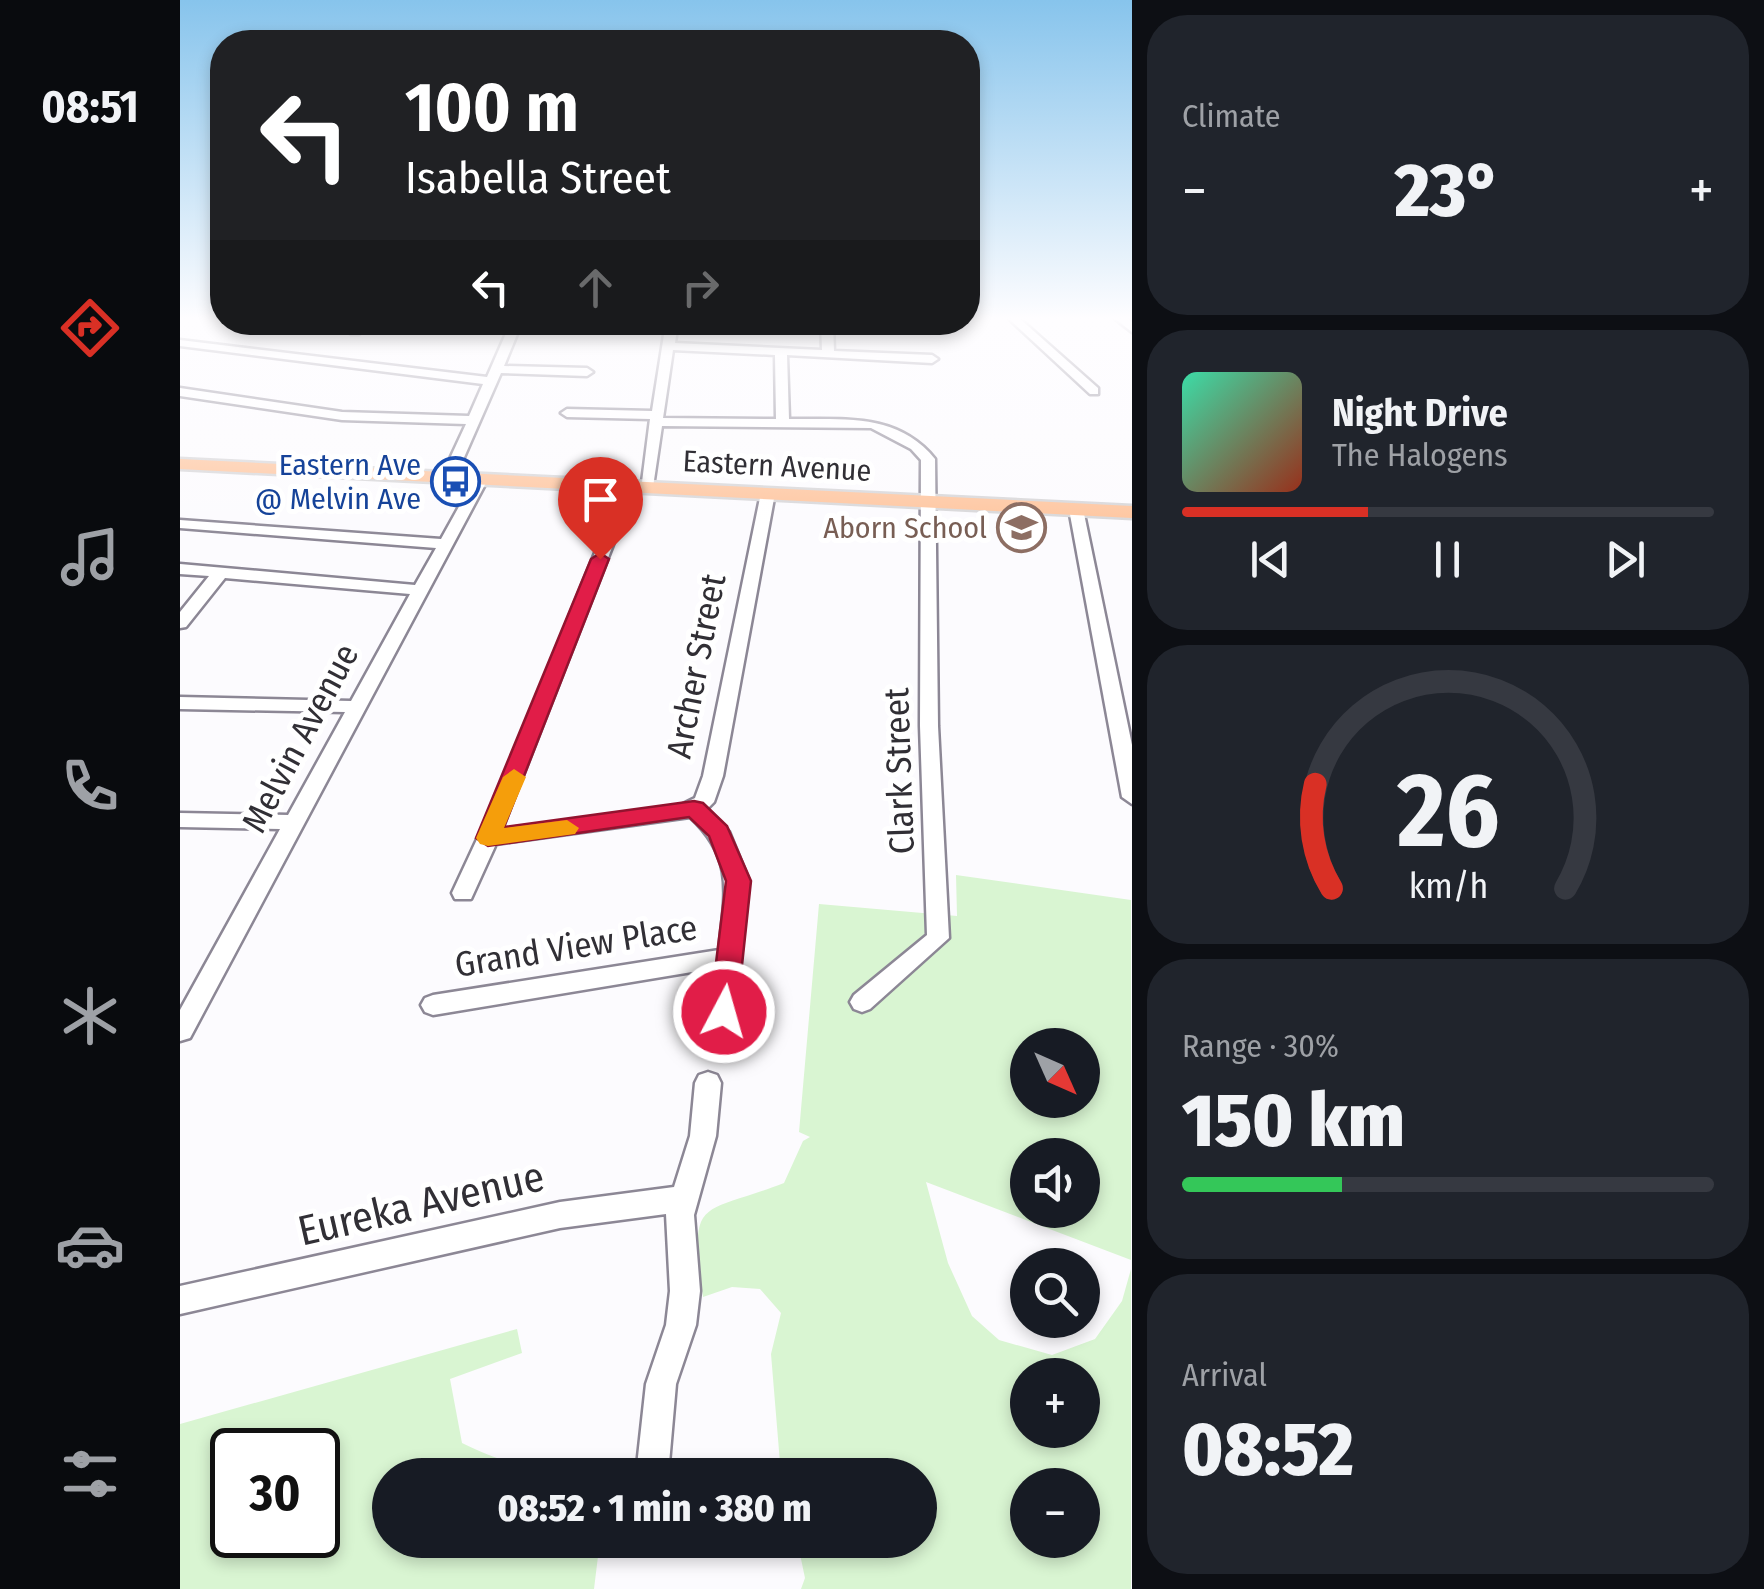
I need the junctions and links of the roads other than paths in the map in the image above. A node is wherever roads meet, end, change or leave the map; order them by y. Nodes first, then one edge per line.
1 (181, 392) edge
2 (487, 392) edge
3 (660, 392) edge
4 (782, 392) edge
5 (567, 412) dead end
6 (656, 418) junction
7 (476, 420) junction
8 (783, 423) junction
9 (180, 464) edge
10 (448, 478) junction
11 (481, 479) junction
12 (638, 487) junction
13 (768, 493) junction
14 (927, 501) junction
15 (1076, 509) junction
16 (1132, 512) edge
17 (180, 524) edge
18 (443, 544) junction
19 (180, 570) edge
20 (220, 572) junction
21 (421, 590) junction
22 (180, 623) edge
23 (180, 704) edge
24 (356, 707) junction
25 (1132, 796) edge
26 (694, 809) junction
27 (180, 820) edge
28 (295, 822) junction
29 (488, 838) junction
30 (463, 893) dead end
31 (730, 956) junction
32 (862, 1002) dead end
33 (433, 1005) dead end
34 (724, 1012) dead end
35 (180, 1031) edge
36 (708, 1083) dead end
37 (682, 1199) junction
38 (180, 1300) edge
39 (654, 1458) edge

1 - 7 street
2 - 7 street
3 - 6 street
4 - 8 street
5 - 6 street
6 - 8 street
6 - 12 street
7 - 10 street
8 - 14 street
9 - 10 main road, Eastern Avenue
10 - 11 main road, Eastern Avenue
11 - 12 main road, Eastern Avenue
11 - 18 street, Melvin Avenue
12 - 13 main road, Eastern Avenue
12 - 29 street
13 - 14 main road, Eastern Avenue
13 - 26 street, Archer Street
14 - 15 main road, Eastern Avenue
14 - 32 street, Clark Street
15 - 16 main road, Eastern Avenue
15 - 25 street
17 - 18 street
18 - 21 street, Melvin Avenue
19 - 20 street
20 - 21 street
20 - 22 street
21 - 24 street, Melvin Avenue
23 - 24 street
24 - 28 street, Melvin Avenue
26 - 29 street
26 - 31 street, Archer Street
27 - 28 street
28 - 35 street, Melvin Avenue
29 - 30 street
31 - 33 street, Grand View Place
31 - 34 street, Archer Street
36 - 37 street
37 - 38 street, Eureka Avenue
37 - 39 street

